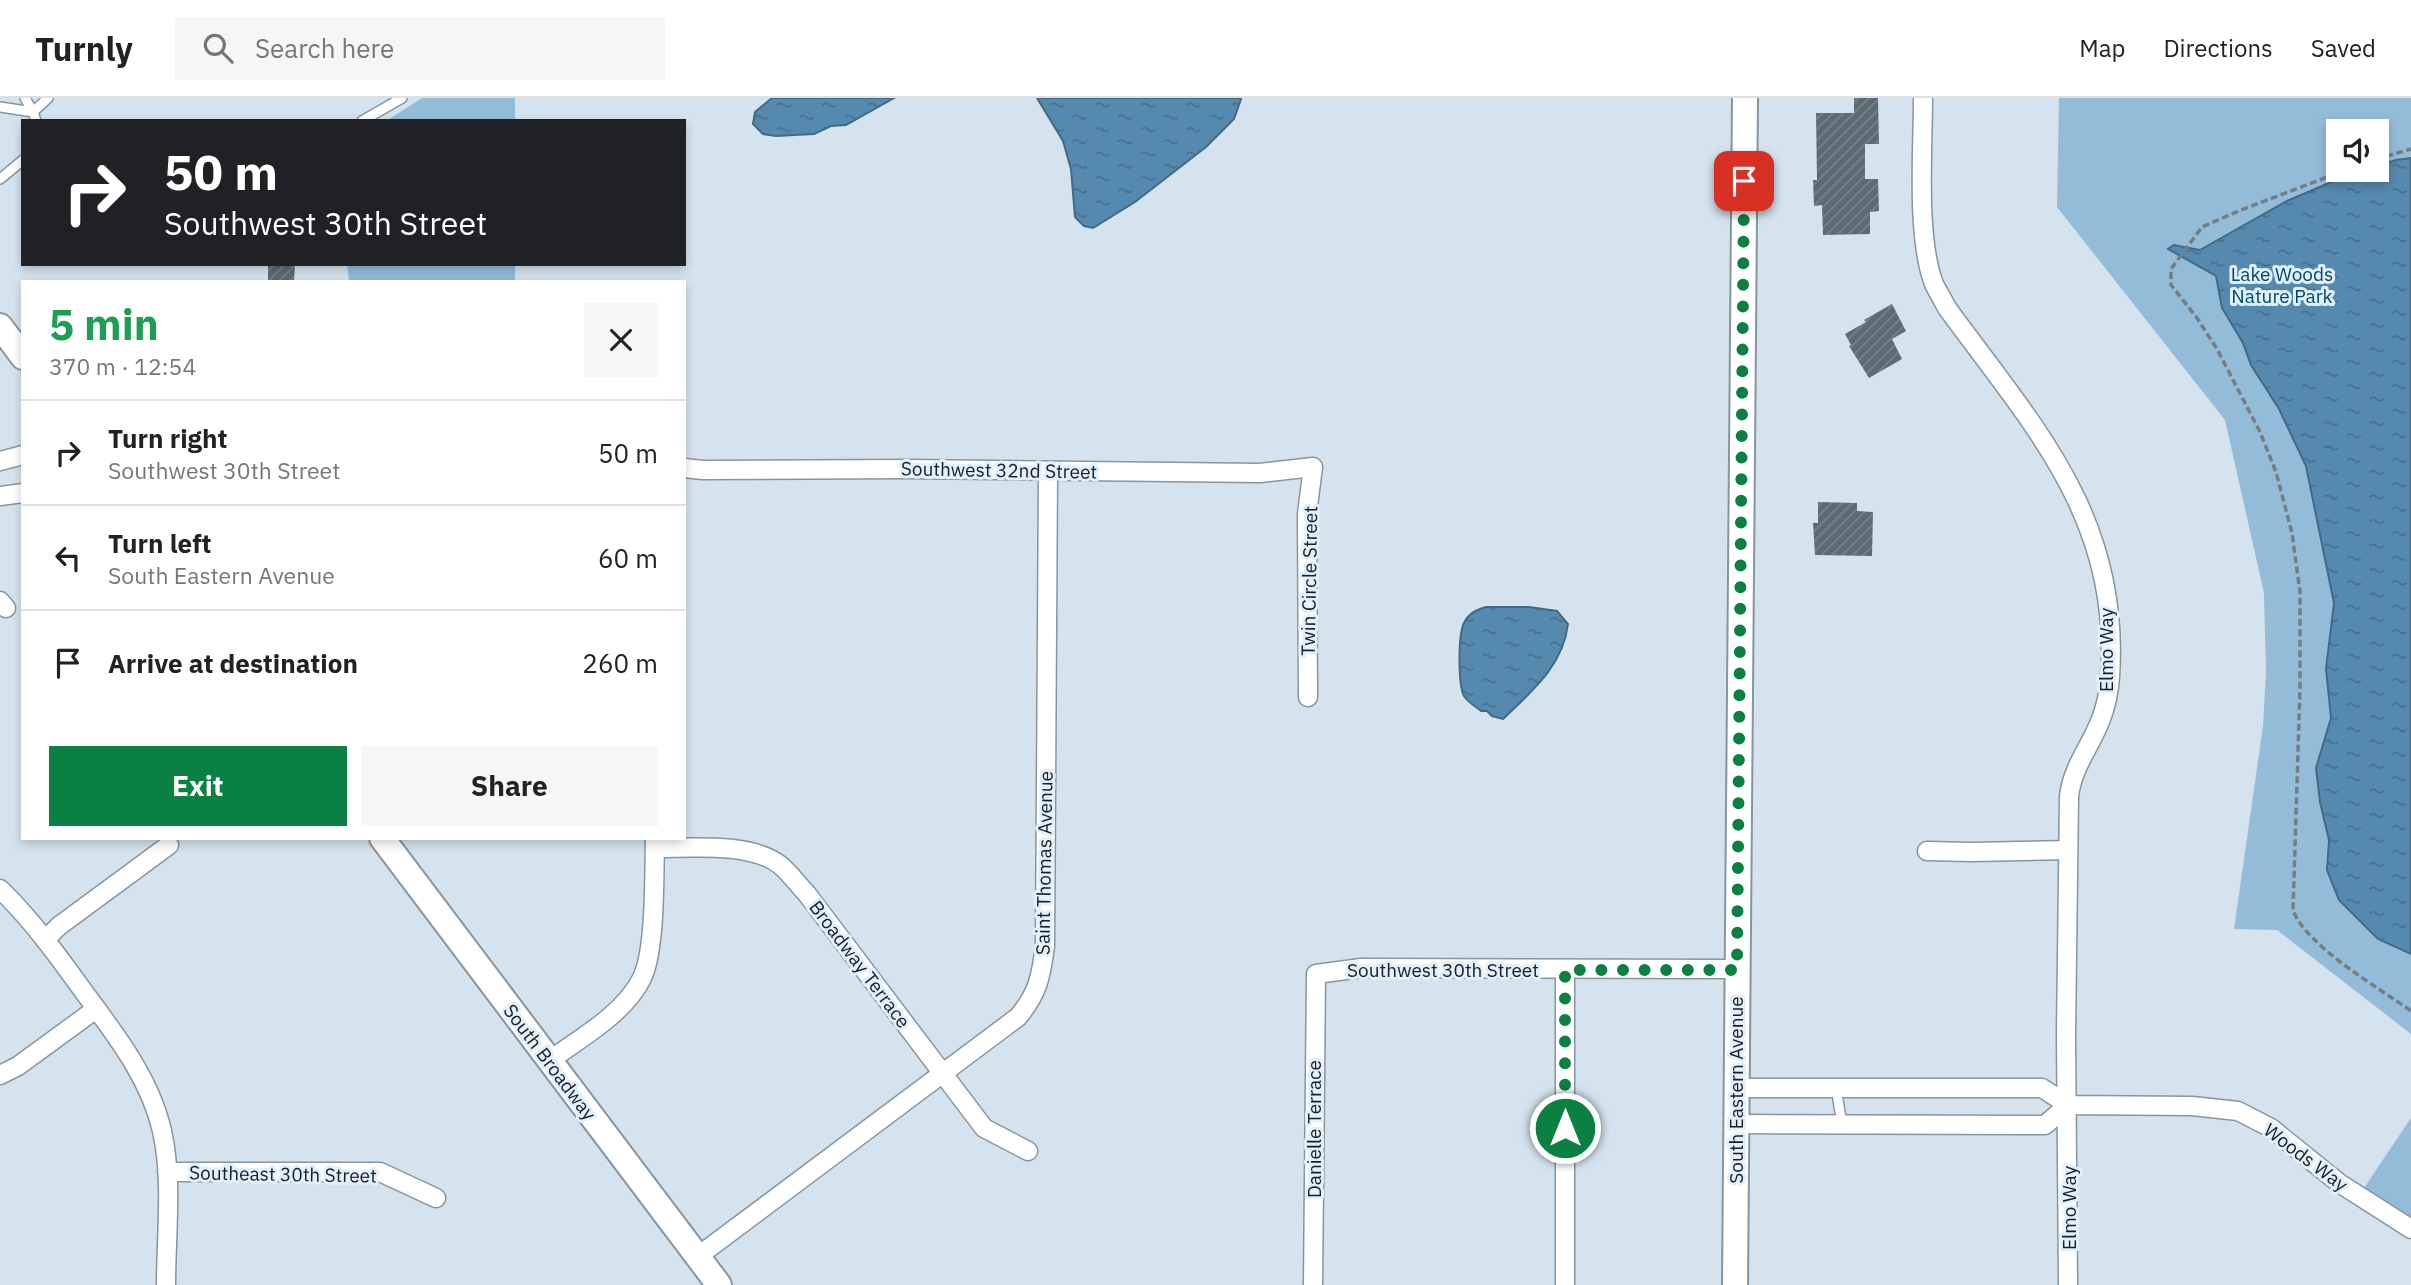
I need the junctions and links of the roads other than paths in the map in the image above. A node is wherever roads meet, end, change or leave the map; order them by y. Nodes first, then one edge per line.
1 (25, 98) edge
2 (48, 98) edge
3 (402, 98) edge
4 (1745, 98) edge
5 (1923, 98) edge
6 (0, 107) edge
7 (34, 116) edge
8 (365, 119) edge
9 (21, 162) edge
10 (0, 179) edge
11 (0, 326) edge
12 (21, 354) edge
13 (21, 456) edge
14 (0, 461) edge
15 (1313, 467) joint
16 (686, 468) edge
17 (1048, 471) junction
18 (21, 493) edge
19 (0, 496) edge
20 (1308, 696) dead end
21 (384, 840) edge
22 (654, 843) edge
23 (169, 845) dead end
24 (2068, 850) junction
25 (1927, 851) dead end
26 (0, 889) edge
27 (45, 940) junction
28 (1565, 970) junction
29 (1737, 970) junction
30 (1316, 974) joint
31 (96, 1009) junction
32 (550, 1060) junction
33 (941, 1073) junction
34 (0, 1075) edge
35 (1736, 1088) junction
36 (1836, 1088) junction
37 (2068, 1105) junction
38 (1736, 1124) junction
39 (1842, 1124) junction
40 (1028, 1151) dead end
41 (167, 1172) junction
42 (436, 1198) dead end
43 (2411, 1229) edge
44 (697, 1256) junction
45 (166, 1285) edge
46 (719, 1285) edge
47 (1313, 1285) edge
48 (1565, 1285) edge
49 (1735, 1285) edge
50 (2068, 1285) edge

1 - 7 lane
2 - 7 lane
3 - 8 lane
4 - 29 street, South Eastern Avenue
5 - 24 street, Elmo Way
6 - 7 lane
9 - 10 lane
11 - 12 street
13 - 14 street
15 - 17 street, Southwest 32nd Street
15 - 20 street, Twin Circle Street
16 - 17 street, Southwest 32nd Street
17 - 33 street, Saint Thomas Avenue
18 - 19 street
21 - 32 street, South Broadway
22 - 32 street
22 - 33 street, Broadway Terrace
23 - 27 street
24 - 25 street
24 - 37 street, Elmo Way
26 - 27 street
27 - 31 street
28 - 29 street, Southwest 30th Street
28 - 30 street, Southwest 30th Street
28 - 48 street
29 - 35 street, South Eastern Avenue
30 - 47 street, Danielle Terrace
31 - 34 street
31 - 41 street
32 - 44 street, South Broadway
33 - 40 street, Broadway Terrace
33 - 44 street, Saint Thomas Avenue
35 - 36 street, Woods Way
35 - 38 street, South Eastern Avenue
36 - 37 street, Woods Way
36 - 39 lane
37 - 39 street
37 - 43 street, Woods Way
37 - 50 street, Elmo Way
38 - 39 street
38 - 49 street, South Eastern Avenue
41 - 42 street, Southeast 30th Street
41 - 45 street
44 - 46 street, South Broadway

